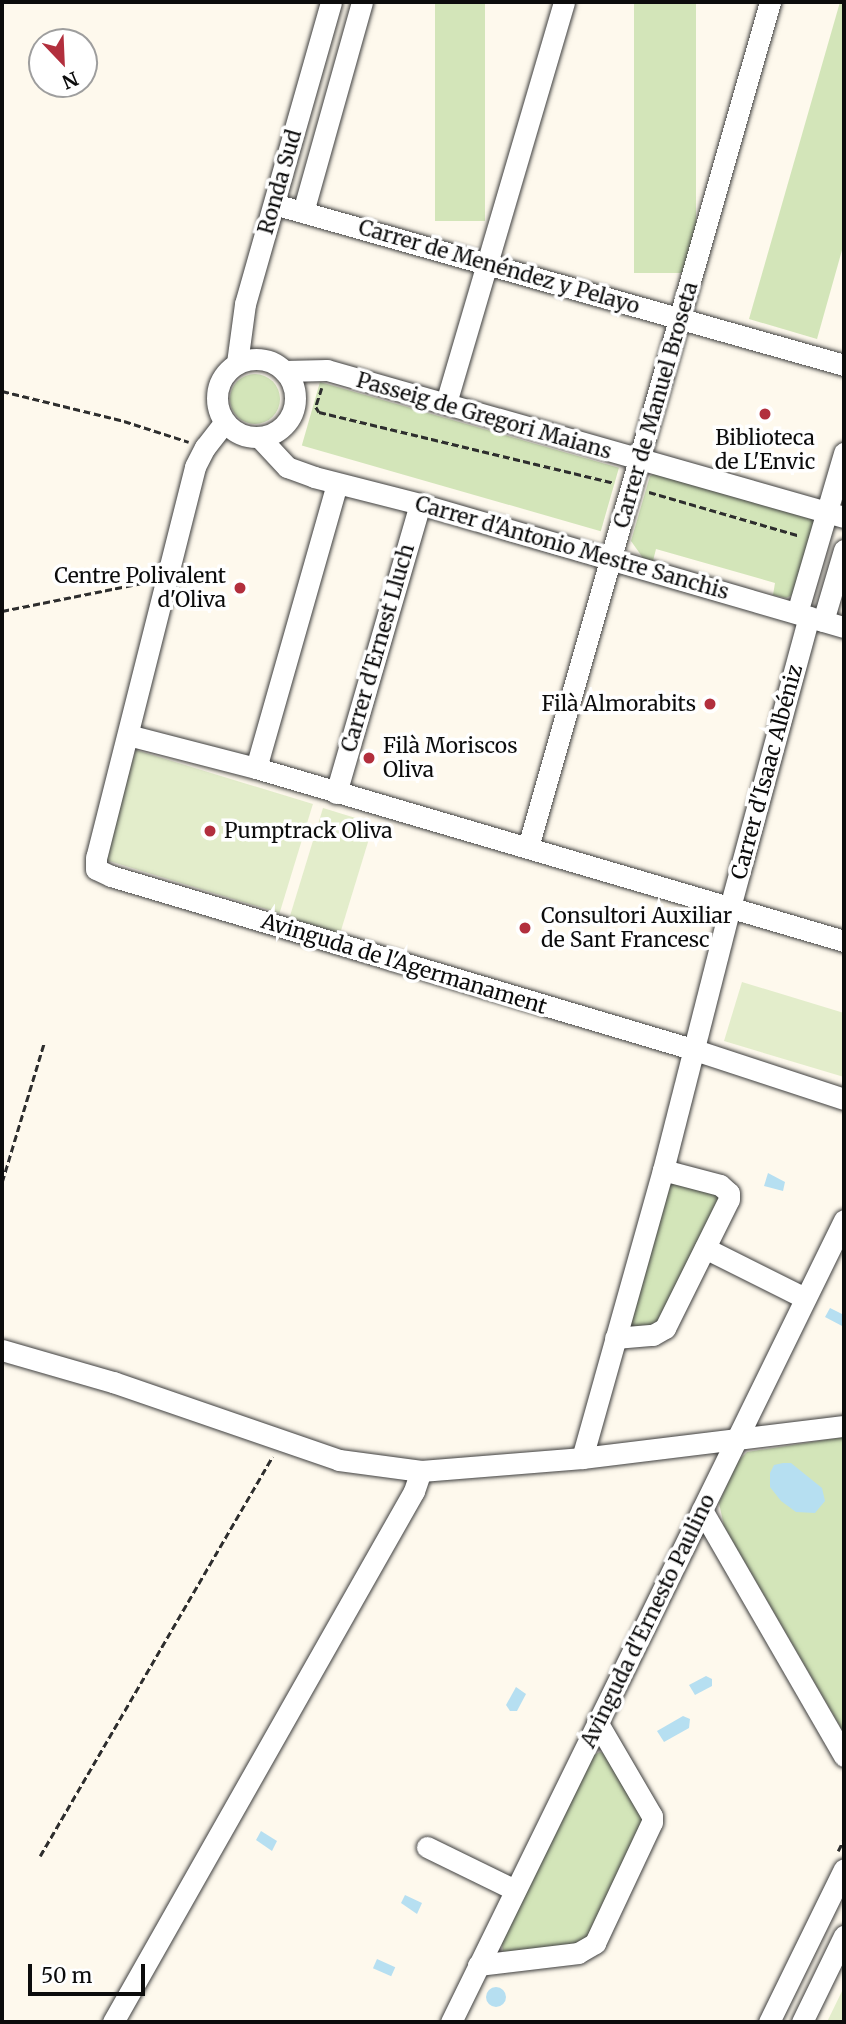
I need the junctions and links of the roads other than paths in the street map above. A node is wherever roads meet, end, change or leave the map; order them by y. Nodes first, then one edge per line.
1 (331, 2) edge
2 (362, 2) edge
3 (564, 2) edge
4 (770, 2) edge
5 (274, 204) junction
6 (303, 212) junction
7 (488, 264) junction
8 (681, 318) junction
9 (237, 363) junction
10 (844, 365) edge
11 (284, 371) junction
12 (446, 403) junction
13 (224, 423) junction
14 (282, 428) junction
15 (260, 438) junction
16 (844, 453) edge
17 (640, 462) junction
18 (298, 471) junction
19 (337, 484) junction
20 (420, 504) junction
21 (835, 515) edge
22 (816, 550) junction
23 (611, 559) junction
24 (843, 561) edge
25 (810, 617) junction
26 (844, 627) edge
27 (128, 735) junction
28 (256, 768) junction
29 (336, 793) junction
30 (528, 848) junction
31 (730, 907) junction
32 (844, 942) edge
33 (692, 1049) junction
34 (844, 1099) edge
35 (663, 1170) junction
36 (844, 1220) edge
37 (705, 1248) junction
38 (805, 1298) junction
39 (615, 1338) junction
40 (2, 1350) edge
41 (844, 1426) edge
42 (738, 1440) junction
43 (582, 1458) junction
44 (421, 1471) junction
45 (702, 1510) junction
46 (597, 1722) junction
47 (844, 1756) edge
48 (427, 1847) dead end
49 (844, 1869) edge
50 (515, 1891) junction
51 (844, 1936) edge
52 (478, 1965) junction
53 (113, 2022) edge
54 (451, 2022) edge
55 (769, 2022) edge
56 (802, 2022) edge

1 - 5 street, Ronda Sud
2 - 6 street, Ronda Sud
3 - 7 street
4 - 8 street, Carrer de Manuel Broseta
5 - 6 street, Carrer de Menéndez y Pelayo
5 - 9 street, Ronda Sud
6 - 7 street, Carrer de Menéndez y Pelayo
7 - 8 street, Carrer de Menéndez y Pelayo
7 - 12 street
8 - 10 street, Carrer de Menéndez y Pelayo
8 - 17 street, Carrer de Manuel Broseta
9 - 11 street
9 - 13 street
11 - 12 street, Passeig de Gregori Maians
11 - 14 street
12 - 17 street, Passeig de Gregori Maians
13 - 15 street
13 - 27 street
14 - 15 street
14 - 18 street
15 - 18 street, Carrer d'Antonio Mestre Sanchis
16 - 21 street
17 - 21 street, Passeig de Gregori Maians
17 - 23 street, Carrer de Manuel Broseta
18 - 19 street, Carrer d'Antonio Mestre Sanchis
19 - 20 street, Carrer d'Antonio Mestre Sanchis
19 - 28 street
20 - 23 street, Carrer d'Antonio Mestre Sanchis
20 - 29 street, Carrer d'Ernest Lluch
21 - 22 street
22 - 24 street
22 - 25 street
23 - 25 street, Carrer d'Antonio Mestre Sanchis
23 - 30 street, Carrer de Manuel Broseta
24 - 25 street, Carrer d'Isaac Albéniz
25 - 26 street, Carrer d'Antonio Mestre Sanchis
25 - 31 street, Carrer d'Isaac Albéniz
27 - 28 street
27 - 33 street, Avinguda de l'Agermanament
28 - 29 street
29 - 30 street
30 - 31 street
31 - 32 street
31 - 33 street, Carrer d'Isaac Albéniz
33 - 34 street, Avinguda de l'Agermanament
33 - 35 street, Carrer d'Isaac Albéniz
35 - 37 street
35 - 39 street, Carrer d'Isaac Albéniz
36 - 38 street, Avinguda d'Ernesto Paulino
37 - 38 street
37 - 39 street
38 - 42 street, Avinguda d'Ernesto Paulino
39 - 43 street, Carrer d'Isaac Albéniz
40 - 44 street
41 - 42 street
42 - 43 street
42 - 45 street, Avinguda d'Ernesto Paulino
43 - 44 street
44 - 53 street
45 - 46 street, Avinguda d'Ernesto Paulino
45 - 47 street
46 - 50 street, Avinguda d'Ernesto Paulino
46 - 52 street
48 - 50 street
49 - 55 street
50 - 52 street, Avinguda d'Ernesto Paulino
51 - 56 street
52 - 54 street, Avinguda d'Ernesto Paulino

